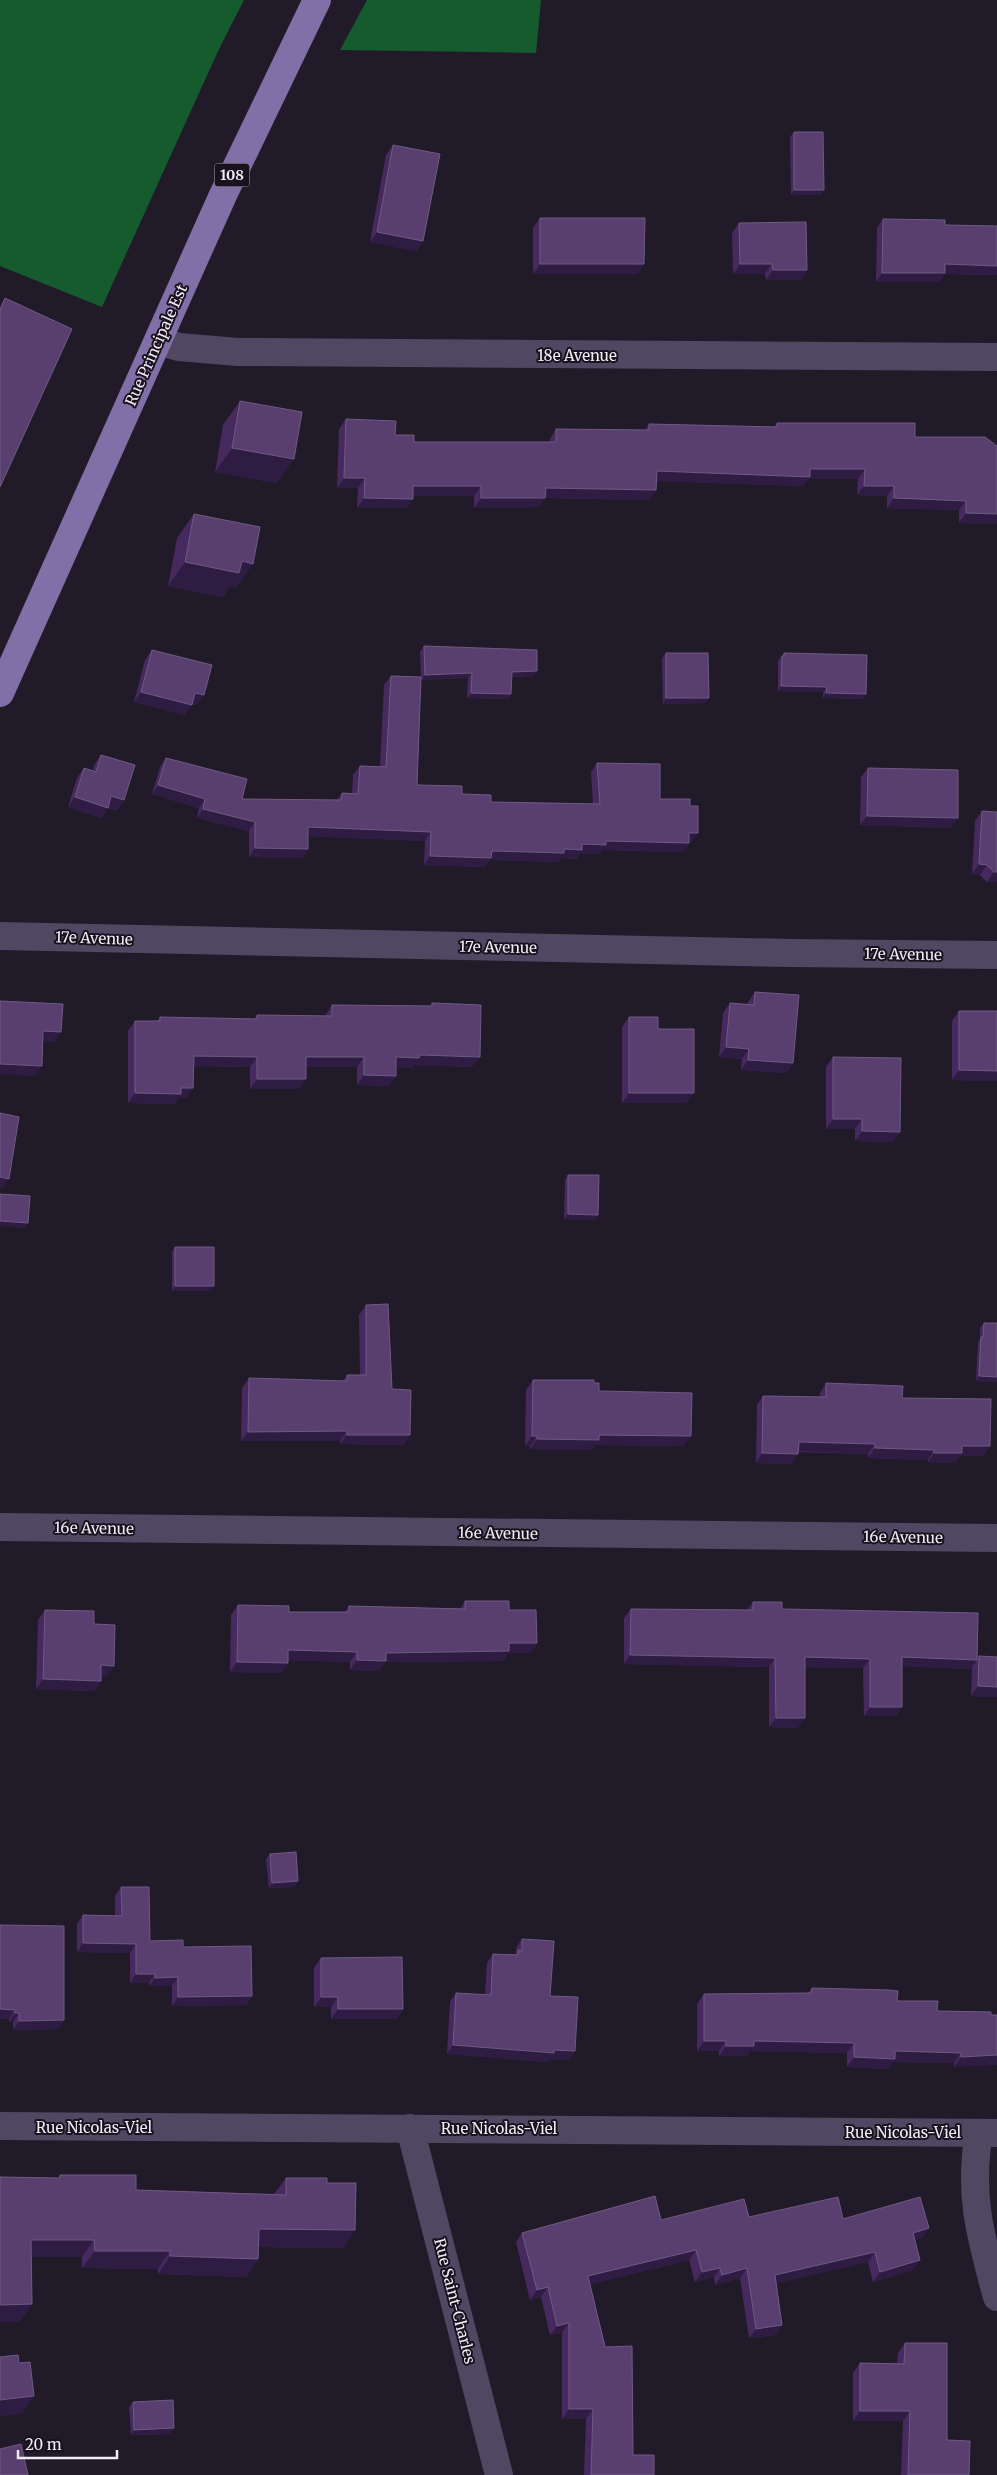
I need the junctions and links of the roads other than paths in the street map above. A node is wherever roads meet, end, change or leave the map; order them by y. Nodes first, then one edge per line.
1 (317, 0) edge
2 (158, 341) junction
3 (997, 357) edge
4 (0, 693) edge
5 (0, 936) edge
6 (997, 955) edge
7 (0, 1527) edge
8 (997, 1538) edge
9 (0, 2126) edge
10 (410, 2128) junction
11 (988, 2133) edge
12 (997, 2297) edge
13 (499, 2475) edge

1 - 2 main road, Rue Principale Est / 108
2 - 3 street, 18e Avenue
2 - 4 main road, Rue Principale Est / 108
5 - 6 street, 17e Avenue
7 - 8 street, 16e Avenue
9 - 10 street, Rue Nicolas-Viel
10 - 11 street, Rue Nicolas-Viel
10 - 13 street, Rue Saint-Charles
11 - 12 street

